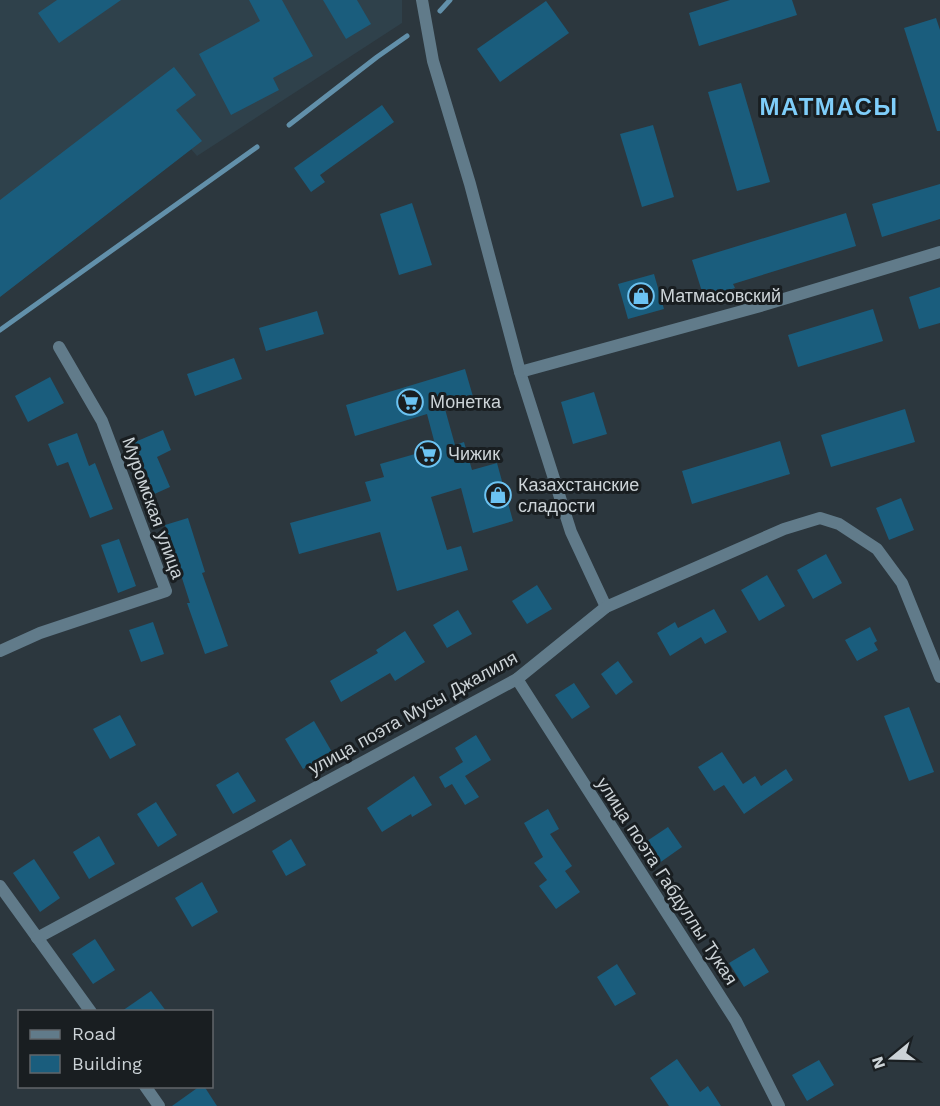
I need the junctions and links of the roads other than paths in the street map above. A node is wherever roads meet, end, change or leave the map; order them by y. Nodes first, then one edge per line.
1 (422, 0) edge
2 (940, 252) edge
3 (59, 346) dead end
4 (520, 372) junction
5 (606, 608) junction
6 (0, 651) edge
7 (940, 677) edge
8 (517, 679) junction
9 (0, 886) edge
10 (37, 938) junction
11 (90, 1010) edge
12 (146, 1088) edge
13 (159, 1106) edge
14 (780, 1106) edge

1 - 4 street
2 - 4 street
3 - 6 street, Муромская улица
4 - 5 street
5 - 7 street, улица поэта Мусы Джалиля
5 - 8 street, улица поэта Мусы Джалиля
8 - 10 street, улица поэта Мусы Джалиля
8 - 14 street, улица поэта Габдуллы Тукая
9 - 10 street
10 - 11 street
12 - 13 street

